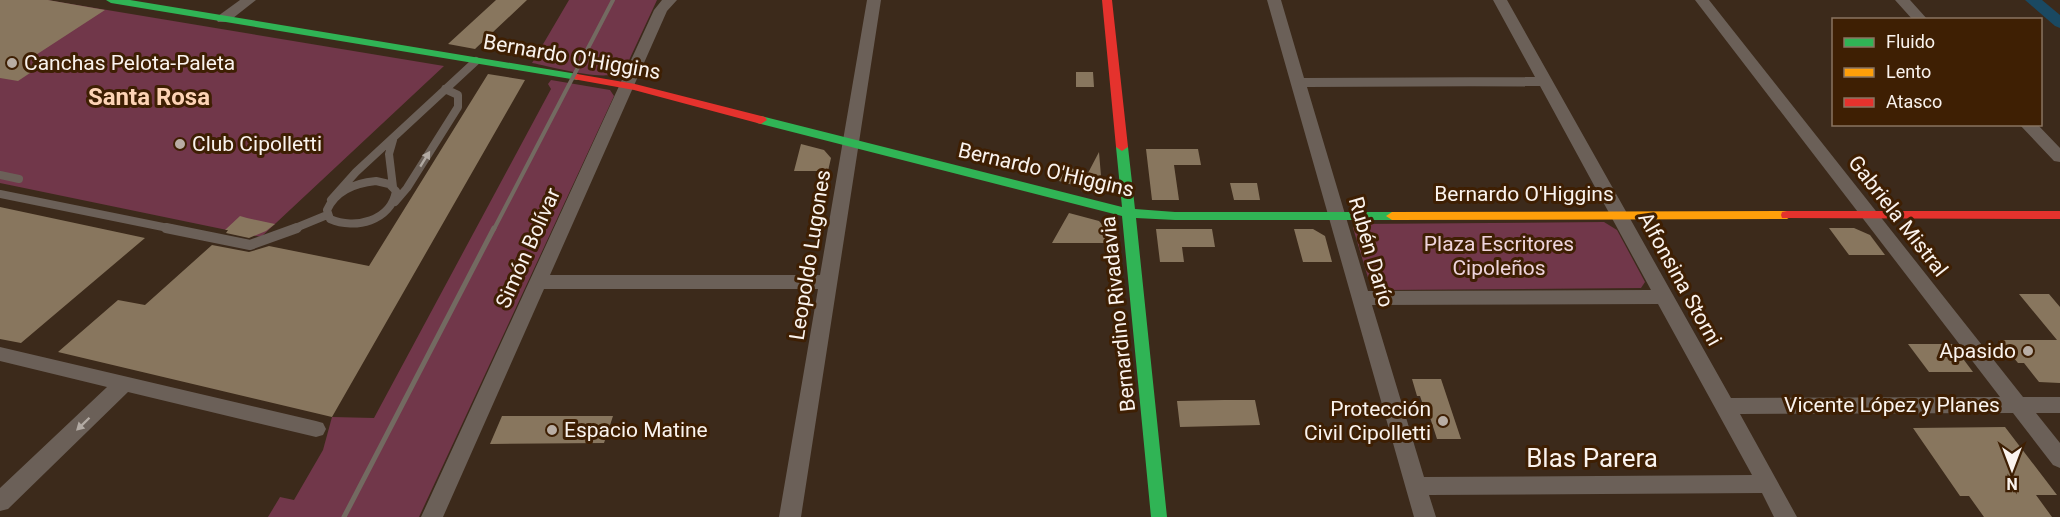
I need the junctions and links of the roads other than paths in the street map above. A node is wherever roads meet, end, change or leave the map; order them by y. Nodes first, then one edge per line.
1 (111, 0) edge
2 (249, 0) edge
3 (670, 0) edge
4 (874, 0) edge
5 (1107, 0) edge
6 (1274, 0) edge
7 (1500, 0) edge
8 (1702, 0) edge
9 (1902, 0) edge
10 (1919, 18) edge
11 (223, 19) junction
12 (476, 61) junction
13 (1545, 81) junction
14 (1298, 83) junction
15 (626, 85) junction
16 (445, 89) junction
17 (2029, 126) edge
18 (394, 137) junction
19 (851, 143) junction
20 (2060, 157) edge
21 (0, 175) edge
22 (19, 179) dead end
23 (393, 187) junction
24 (0, 194) edge
25 (332, 200) junction
26 (391, 206) junction
27 (1130, 213) junction
28 (327, 215) junction
29 (1620, 215) junction
30 (1869, 215) junction
31 (2060, 215) edge
32 (1337, 216) junction
33 (537, 282) junction
34 (828, 282) junction
35 (1664, 297) junction
36 (1361, 298) junction
37 (0, 354) edge
38 (125, 383) junction
39 (1725, 405) junction
40 (2018, 405) junction
41 (2060, 405) edge
42 (316, 429) dead end
43 (2060, 459) edge
44 (1768, 484) junction
45 (1416, 486) junction
46 (0, 502) edge
47 (432, 517) edge
48 (790, 517) edge
49 (1159, 517) edge
50 (1425, 517) edge
51 (1786, 517) edge

1 - 11 main road, Bernardo O'Higgins
2 - 11 street
3 - 15 street, Simón Bolívar
4 - 19 street, Leopoldo Lugones
5 - 27 main road, Bernardino Rivadavia
6 - 14 street, Rubén Darío
7 - 13 street, Alfonsina Storni
8 - 30 street, Gabriela Mistral
9 - 10 street
11 - 12 main road, Bernardo O'Higgins
12 - 15 main road, Bernardo O'Higgins
12 - 16 lane
13 - 14 street
13 - 29 street, Alfonsina Storni
14 - 32 street, Rubén Darío
15 - 19 main road, Bernardo O'Higgins
15 - 33 street, Simón Bolívar
16 - 18 lane
26 -> 16 lane
17 - 20 street
18 - 23 lane
18 - 25 lane
19 - 27 main road, Bernardo O'Higgins
19 - 34 street, Leopoldo Lugones
21 - 22 lane
23 - 25 lane
23 - 26 lane
24 - 28 lane
25 - 28 lane
26 - 28 lane
27 - 32 main road, Bernardo O'Higgins
27 - 49 main road, Bernardino Rivadavia
29 - 30 main road, Bernardo O'Higgins
29 - 32 main road, Bernardo O'Higgins
29 - 35 street, Alfonsina Storni
30 - 31 main road, Bernardo O'Higgins
30 - 40 street, Gabriela Mistral
32 - 36 street, Rubén Darío
33 - 34 street
33 - 47 street, Simón Bolívar
34 - 48 street, Leopoldo Lugones
35 - 36 street
35 - 39 street, Alfonsina Storni
36 - 45 street, Rubén Darío
37 - 38 street
38 - 42 street
38 -> 46 street
39 - 40 street, Vicente López y Planes
39 - 44 street, Alfonsina Storni
40 - 41 street, Vicente López y Planes
40 - 43 street, Gabriela Mistral
44 - 45 street, Blas Parera
44 - 51 street, Alfonsina Storni
45 - 50 street, Rubén Darío

